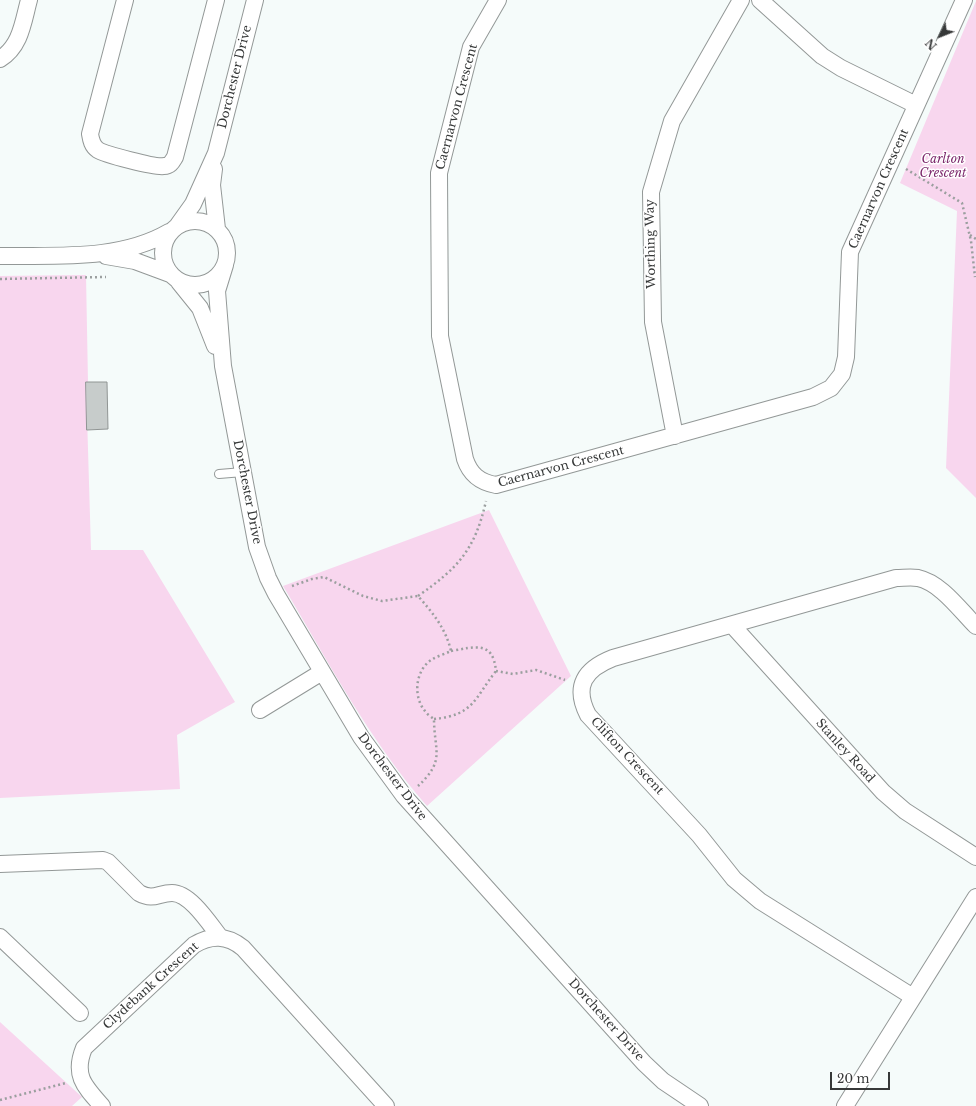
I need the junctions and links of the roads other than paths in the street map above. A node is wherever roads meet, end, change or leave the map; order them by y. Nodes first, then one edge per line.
1 (29, 0) edge
2 (125, 0) edge
3 (216, 0) edge
4 (255, 0) edge
5 (498, 0) edge
6 (741, 0) edge
7 (760, 0) edge
8 (964, 0) edge
9 (0, 59) edge
10 (916, 105) junction
11 (216, 153) junction
12 (173, 228) junction
13 (218, 229) junction
14 (92, 254) junction
15 (0, 256) edge
16 (225, 265) junction
17 (174, 278) junction
18 (222, 366) junction
19 (675, 436) junction
20 (243, 472) junction
21 (219, 474) dead end
22 (732, 625) junction
23 (976, 626) edge
24 (322, 672) junction
25 (260, 710) dead end
26 (976, 857) edge
27 (0, 864) edge
28 (976, 897) edge
29 (0, 936) edge
30 (220, 937) junction
31 (913, 997) junction
32 (80, 1013) dead end
33 (102, 1106) edge
34 (386, 1106) edge
35 (700, 1106) edge
36 (845, 1106) edge

1 - 9 street
2 - 3 street
4 - 11 street, Dorchester Drive
5 - 19 street, Caernarvon Crescent
6 - 19 street, Worthing Way
7 - 10 street
8 - 10 street, Caernarvon Crescent
10 - 19 street, Caernarvon Crescent
11 - 12 street, Dorchester Drive
11 - 13 street, Dorchester Drive
12 - 13 street
12 - 14 street
12 - 17 street
13 - 16 street
14 - 15 street
14 - 17 street
16 - 17 street
16 - 18 street, Dorchester Drive
17 - 18 street, Dorchester Drive
18 - 20 street, Dorchester Drive
20 - 21 lane
20 - 24 street, Dorchester Drive
22 - 23 street
22 - 26 street, Stanley Road
22 - 31 street, Clifton Crescent
24 - 25 street
24 - 35 street, Dorchester Drive
27 - 30 street
28 - 31 street
29 - 32 street
30 - 33 street, Clydebank Crescent
30 - 34 street
31 - 36 street

